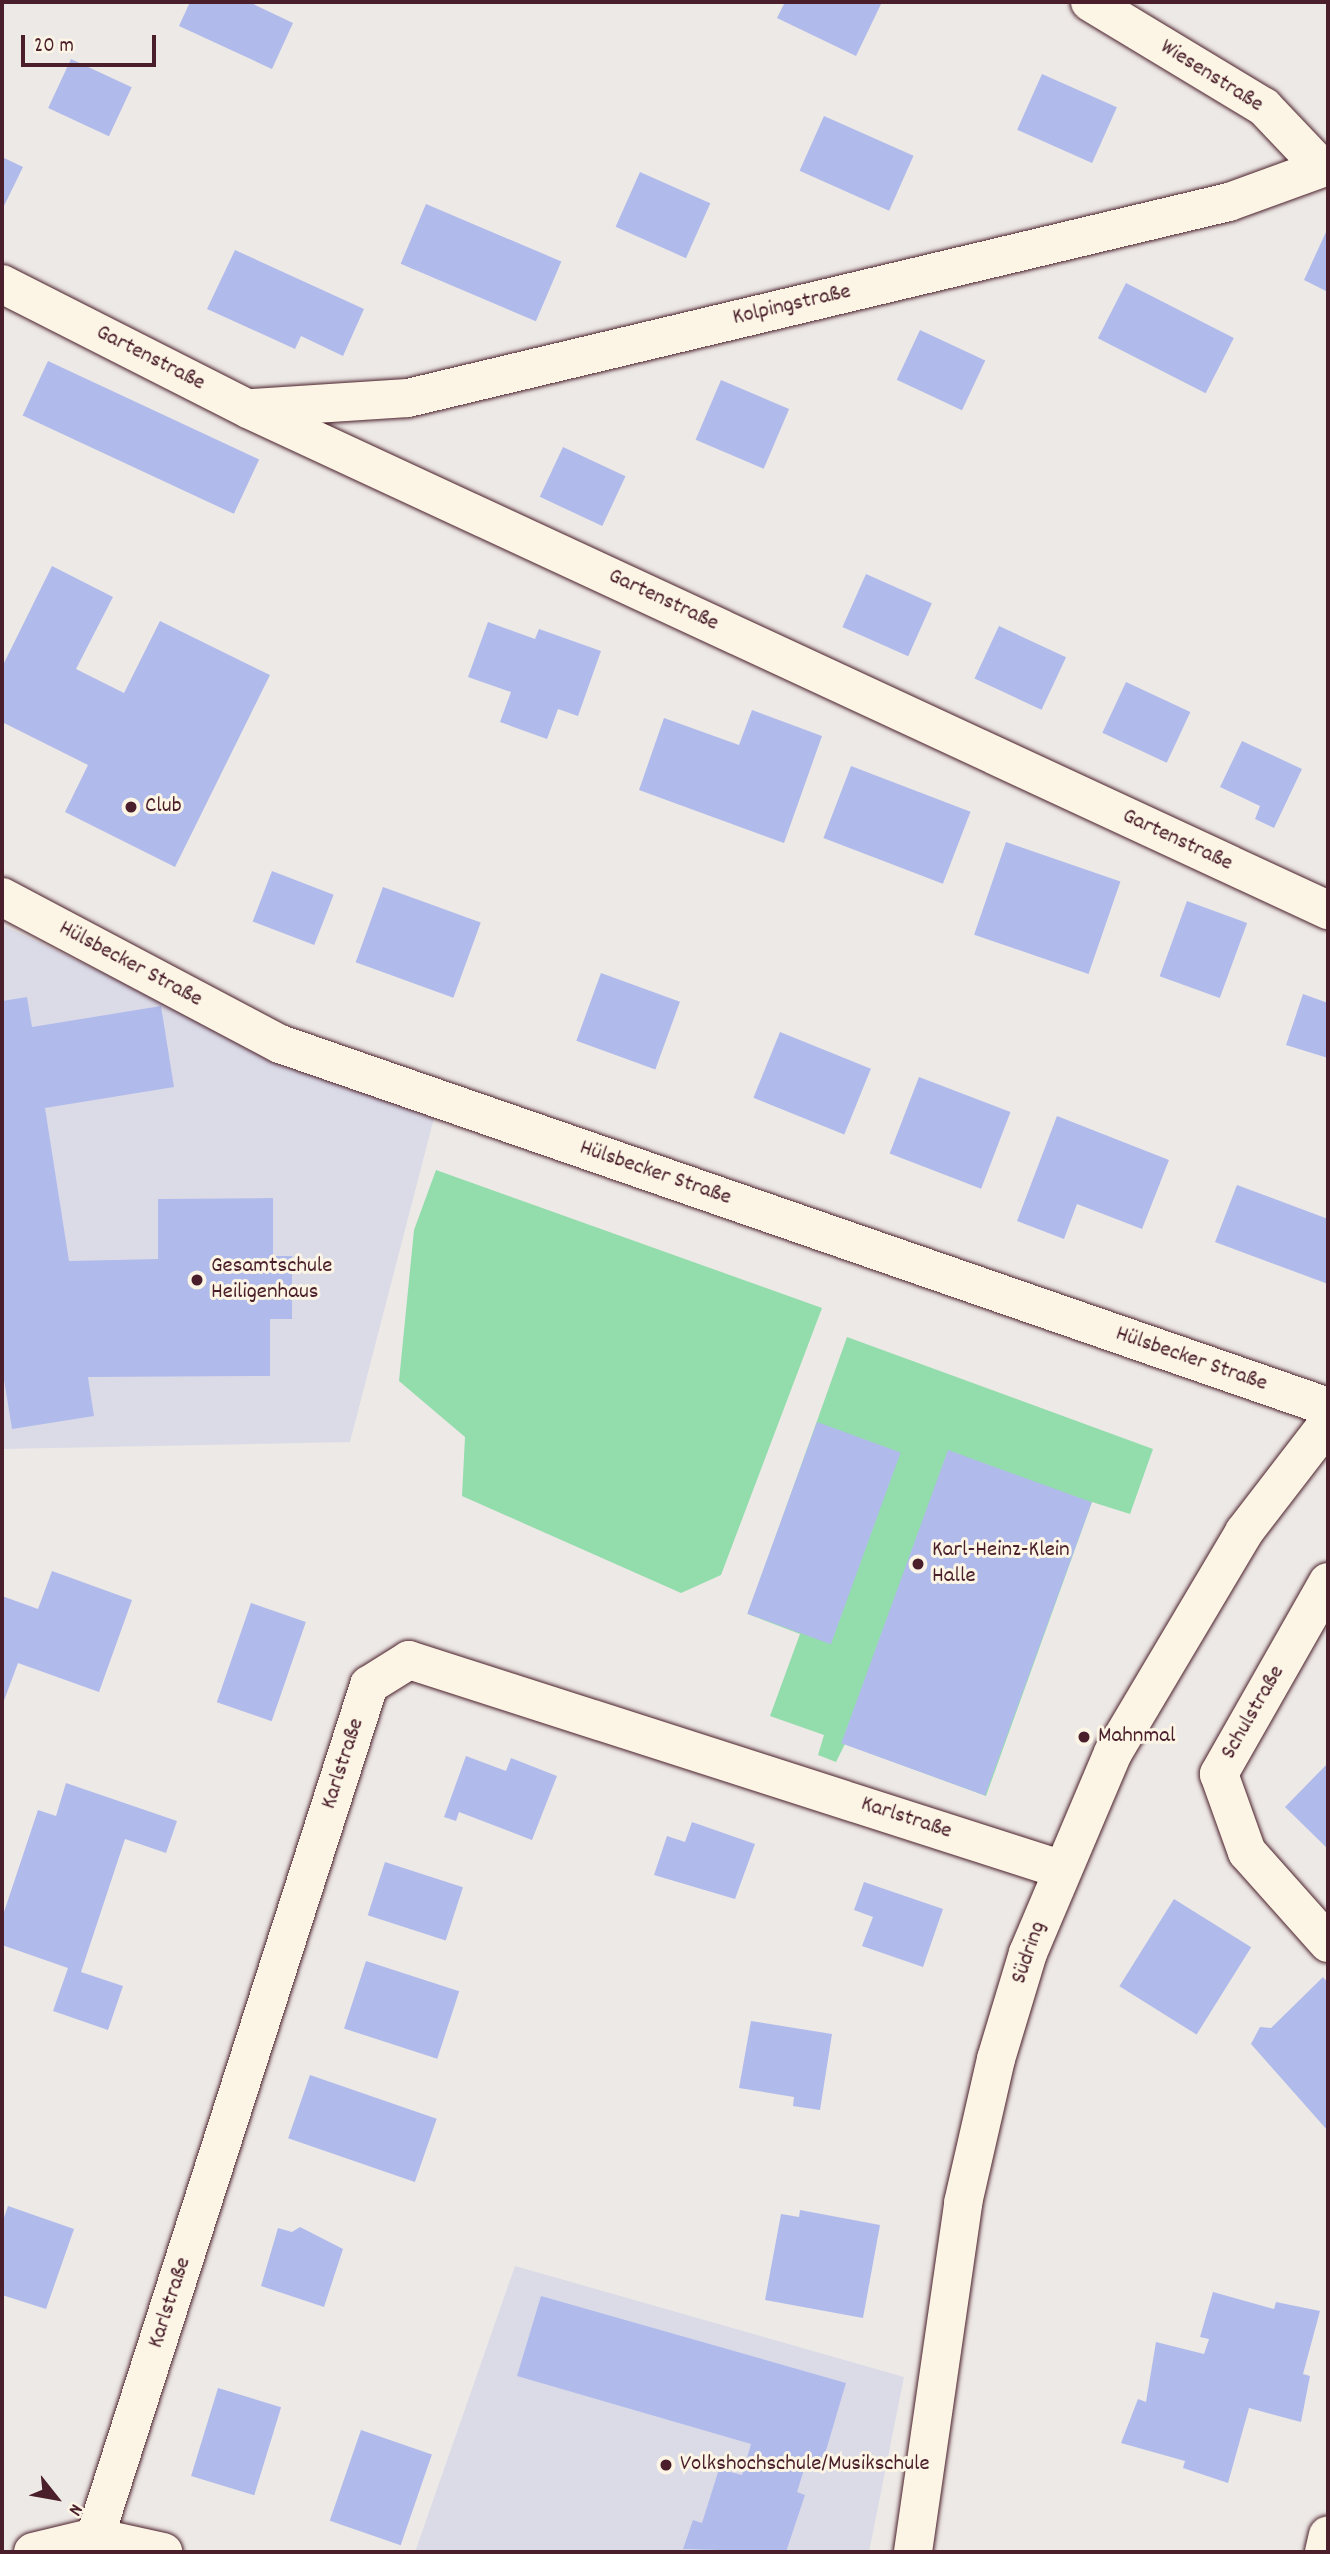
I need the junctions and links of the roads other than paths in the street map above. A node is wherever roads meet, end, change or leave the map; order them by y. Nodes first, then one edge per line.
1 (1090, 2) edge
2 (1324, 166) edge
3 (2, 284) edge
4 (248, 409) junction
5 (2, 897) edge
6 (1328, 909) edge
7 (1328, 1407) edge
8 (1328, 1423) edge
9 (1328, 1582) edge
10 (1060, 1869) junction
11 (1328, 1943) edge
12 (1328, 2535) edge
13 (95, 2538) junction
14 (33, 2552) edge
15 (163, 2552) edge
16 (913, 2552) edge
17 (1324, 2552) edge

1 - 2 street, Wiesenstraße
2 - 4 street, Kolpingstraße
3 - 4 street, Gartenstraße
4 - 6 street, Gartenstraße
5 - 7 street, Hülsbecker Straße
8 - 10 street, Südring
9 - 11 street, Schulstraße
10 - 13 street, Karlstraße
10 - 16 street, Südring
12 - 17 street
13 - 14 street
13 - 15 street

